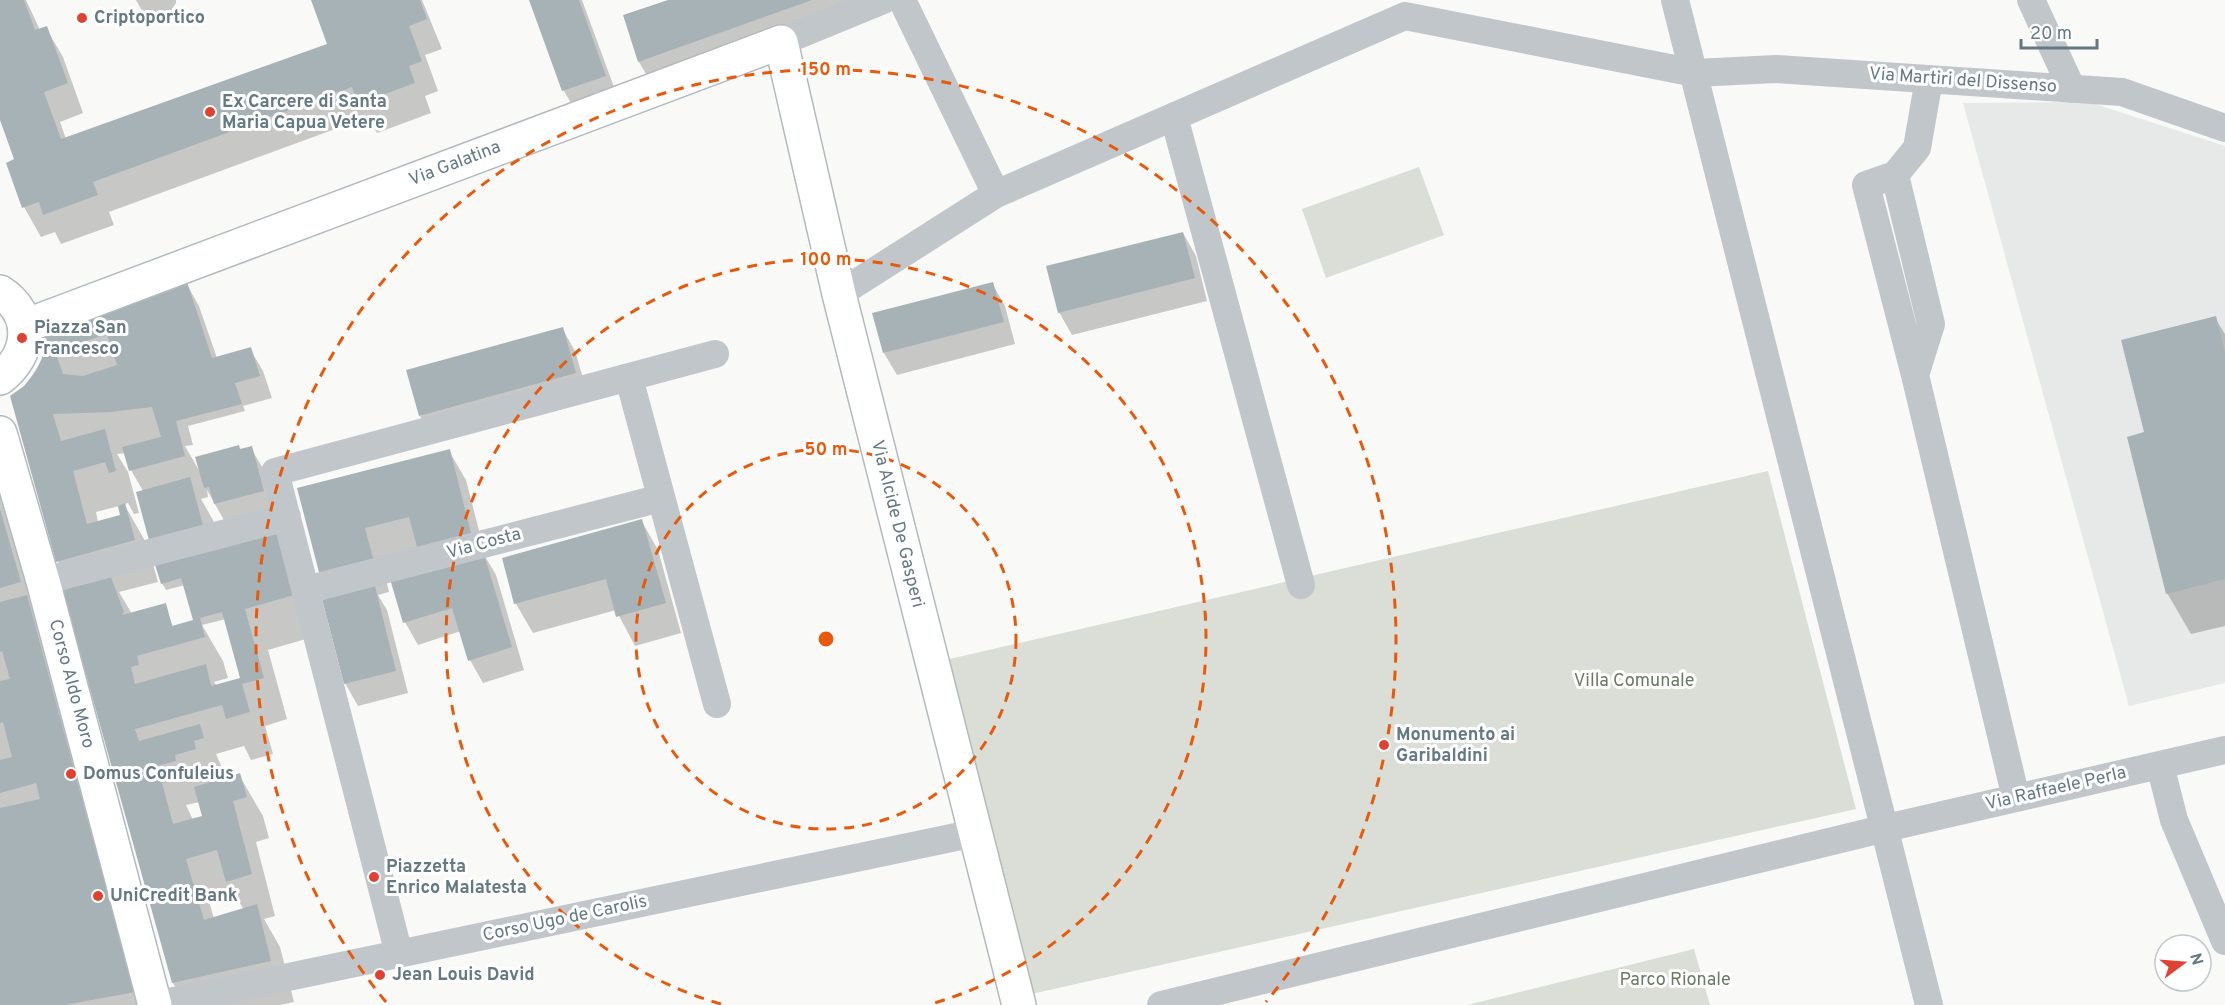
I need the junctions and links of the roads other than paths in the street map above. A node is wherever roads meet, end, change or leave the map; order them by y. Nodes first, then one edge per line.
1 (883, 0) edge
2 (902, 0) edge
3 (1675, 0) edge
4 (2031, 0) edge
5 (781, 42) junction
6 (1695, 72) junction
7 (1929, 79) junction
8 (2072, 88) junction
9 (1174, 117) junction
10 (2225, 128) edge
11 (1895, 175) junction
12 (996, 194) junction
13 (0, 292) edge
14 (839, 294) junction
15 (25, 326) junction
16 (715, 354) dead end
17 (1916, 375) junction
18 (0, 378) edge
19 (629, 378) junction
20 (0, 433) edge
21 (662, 498) junction
22 (287, 517) junction
23 (44, 581) junction
24 (1301, 585) dead end
25 (306, 590) junction
26 (717, 704) dead end
27 (2225, 750) edge
28 (2160, 765) junction
29 (2016, 798) junction
30 (1886, 828) junction
31 (975, 833) junction
32 (2225, 941) edge
33 (399, 954) junction
34 (155, 1005) edge
35 (1019, 1005) edge
36 (1161, 1005) edge
37 (1929, 1005) edge

1 - 5 street, Via Galatina
2 - 12 street
3 - 6 street
4 - 8 street
5 - 14 main road, Via Alcide De Gasperi
5 - 15 main road, Via Galatina
6 - 7 street, Via Martiri del Dissenso
6 - 9 street, Via Martiri del Dissenso
6 - 30 street
7 - 8 street, Via Martiri del Dissenso
7 - 11 street
8 - 10 street, Via Martiri del Dissenso
9 - 12 street, Via Martiri del Dissenso
9 - 24 street
11 - 17 street
11 - 17 street
12 - 14 street, Via Martiri del Dissenso
13 - 15 main road
14 - 31 main road, Via Alcide De Gasperi
15 - 18 main road
16 - 19 street
17 - 29 street
19 - 21 street
19 - 22 street
20 - 23 main road, Corso Aldo Moro
21 - 25 street, Via Costa
21 - 26 street
22 - 23 street
22 - 25 street
23 - 34 main road, Corso Aldo Moro
25 - 33 street
27 - 28 street, Via Raffaele Perla
28 - 29 street, Via Raffaele Perla
28 - 32 street
29 - 30 street, Via Raffaele Perla
30 - 36 street, Via Raffaele Perla
30 - 37 street
31 - 33 street, Corso Ugo de Carolis
31 - 35 main road, Via Alcide De Gasperi
33 - 34 street, Corso Ugo de Carolis

